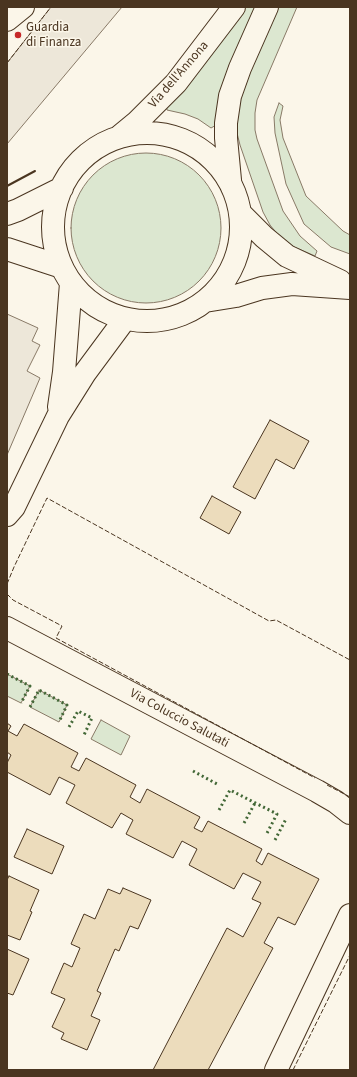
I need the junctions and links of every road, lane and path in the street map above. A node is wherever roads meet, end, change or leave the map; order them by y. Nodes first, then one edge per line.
1 (13, 7) edge
2 (23, 7) edge
3 (234, 7) edge
4 (267, 7) edge
5 (7, 16) edge
6 (7, 20) edge
7 (118, 137) junction
8 (231, 184) junction
9 (62, 188) junction
10 (240, 213) junction
11 (7, 214) edge
12 (7, 249) edge
13 (67, 275) junction
14 (350, 287) edge
15 (205, 301) junction
16 (125, 319) junction
17 (58, 416) junction
18 (10, 511) edge
19 (7, 528) edge
20 (7, 628) edge
21 (350, 813) edge
22 (350, 915) edge
23 (276, 1070) edge

1 - 5 street
2 - 6 street
3 - 7 street, Via dell'Annona
4 - 8 street, Via dell'Annona
7 - 8 street, Via dell'Annona
7 - 9 street, Via dell'Annona
8 - 10 street, Via dell'Annona
9 - 11 street
9 - 13 street, Via dell'Annona
10 - 14 street
10 - 15 street, Via dell'Annona
12 - 13 street
13 - 16 street, Via dell'Annona
13 - 17 street
14 - 15 street
15 - 16 street, Via dell'Annona
16 - 17 street
17 - 18 street
18 - 19 street
20 - 21 street, Via Coluccio Salutati
22 - 23 street

